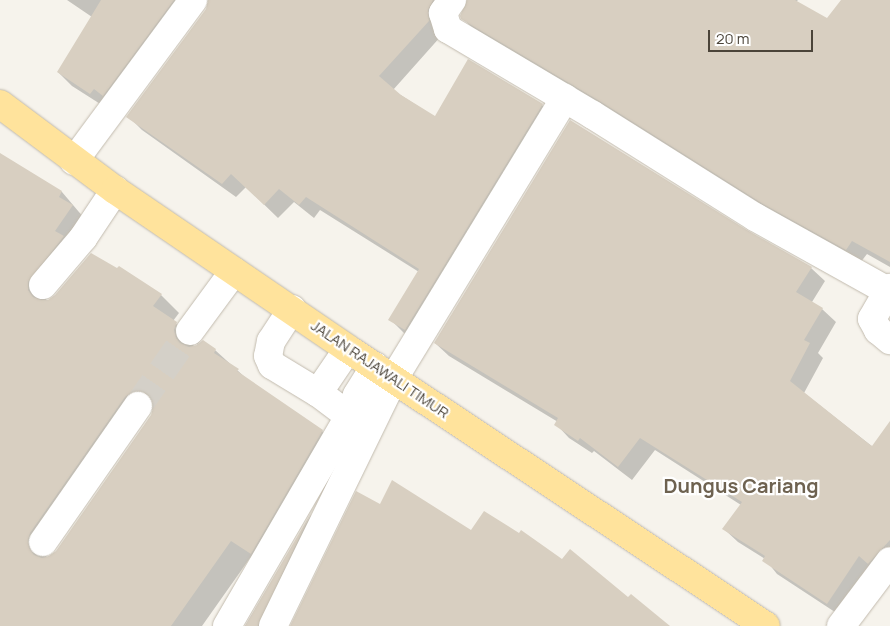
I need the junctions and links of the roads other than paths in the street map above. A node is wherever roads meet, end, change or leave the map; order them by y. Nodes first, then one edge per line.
1 (193, 0) edge
2 (452, 0) edge
3 (565, 98) junction
4 (0, 104) edge
5 (74, 161) junction
6 (115, 190) junction
7 (234, 271) junction
8 (43, 285) dead end
9 (889, 289) edge
10 (292, 309) junction
11 (190, 331) tunnel mouth
12 (890, 340) edge
13 (348, 349) junction
14 (384, 372) junction
15 (318, 394) junction
16 (138, 406) tunnel mouth
17 (349, 416) junction
18 (43, 542) dead end
19 (890, 561) edge
20 (227, 626) edge
21 (273, 626) edge
22 (766, 626) edge
23 (841, 626) edge

1 - 5 street
2 - 3 street
3 - 9 street
3 - 14 street
4 - 5 main road, JALAN RAJAWALI TIMUR
5 - 6 main road, JALAN RAJAWALI TIMUR
6 - 7 main road, JALAN RAJAWALI TIMUR
6 - 8 street
7 - 10 main road, JALAN RAJAWALI TIMUR
7 - 11 street
9 - 12 street
10 - 13 main road, JALAN RAJAWALI TIMUR
10 - 15 street
13 - 14 main road, JALAN RAJAWALI TIMUR
13 - 15 street
14 - 17 street
14 - 21 street
14 - 22 main road, JALAN RAJAWALI TIMUR
15 - 17 street
16 - 18 street
17 - 20 street
19 - 23 street

